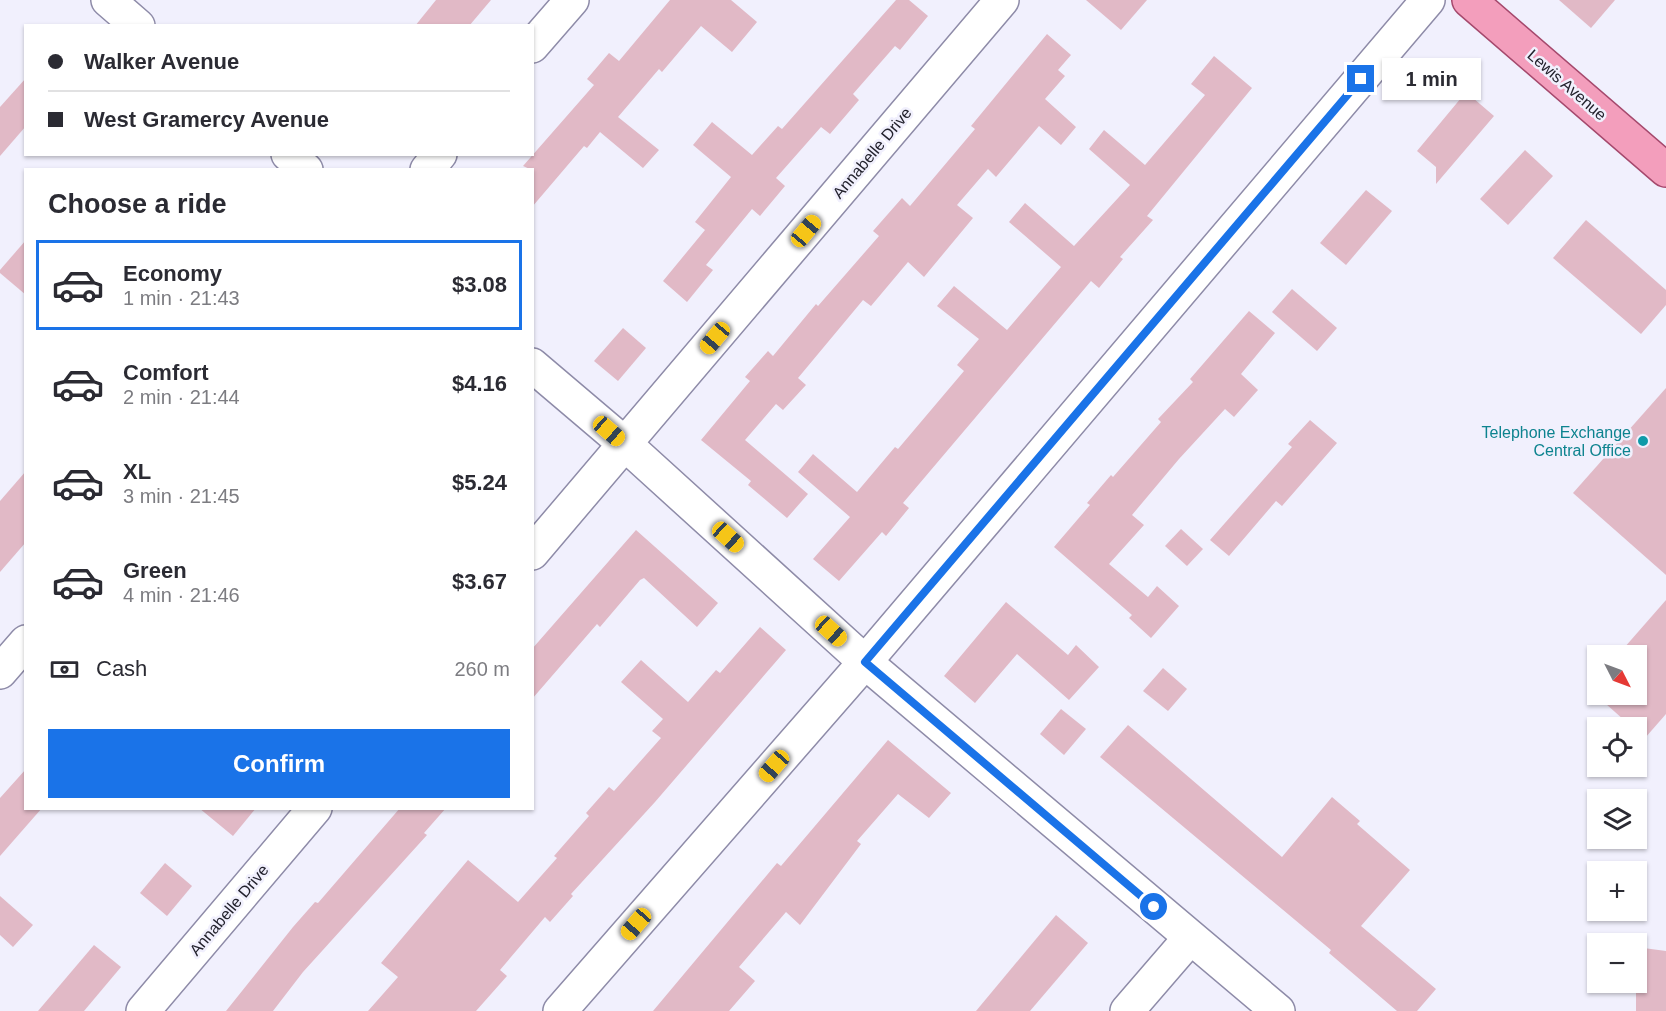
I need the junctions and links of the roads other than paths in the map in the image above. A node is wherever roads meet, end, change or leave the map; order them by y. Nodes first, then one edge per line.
1 (108, 0) edge
2 (572, 0) edge
3 (1002, 0) edge
4 (1428, 0) edge
5 (1469, 0) edge
6 (136, 24) edge
7 (534, 44) edge
8 (290, 156) edge
9 (438, 156) edge
10 (304, 168) edge
11 (429, 168) edge
12 (1666, 170) edge
13 (534, 367) edge
14 (625, 444) junction
15 (534, 551) edge
16 (24, 644) edge
17 (865, 662) junction
18 (0, 672) edge
19 (313, 810) edge
20 (1190, 938) junction
21 (143, 1011) edge
22 (560, 1011) edge
23 (1127, 1011) edge
24 (1278, 1011) edge

1 - 6 street
2 - 7 street
3 - 14 street, Annabelle Drive
4 - 17 street
5 - 12 main road, Lewis Avenue
8 - 10 street
9 - 11 street
13 - 14 street
14 - 15 street, Annabelle Drive
14 - 17 street
16 - 18 street
17 - 20 street
17 - 22 street
19 - 21 street, Annabelle Drive
20 - 23 street
20 - 24 street

